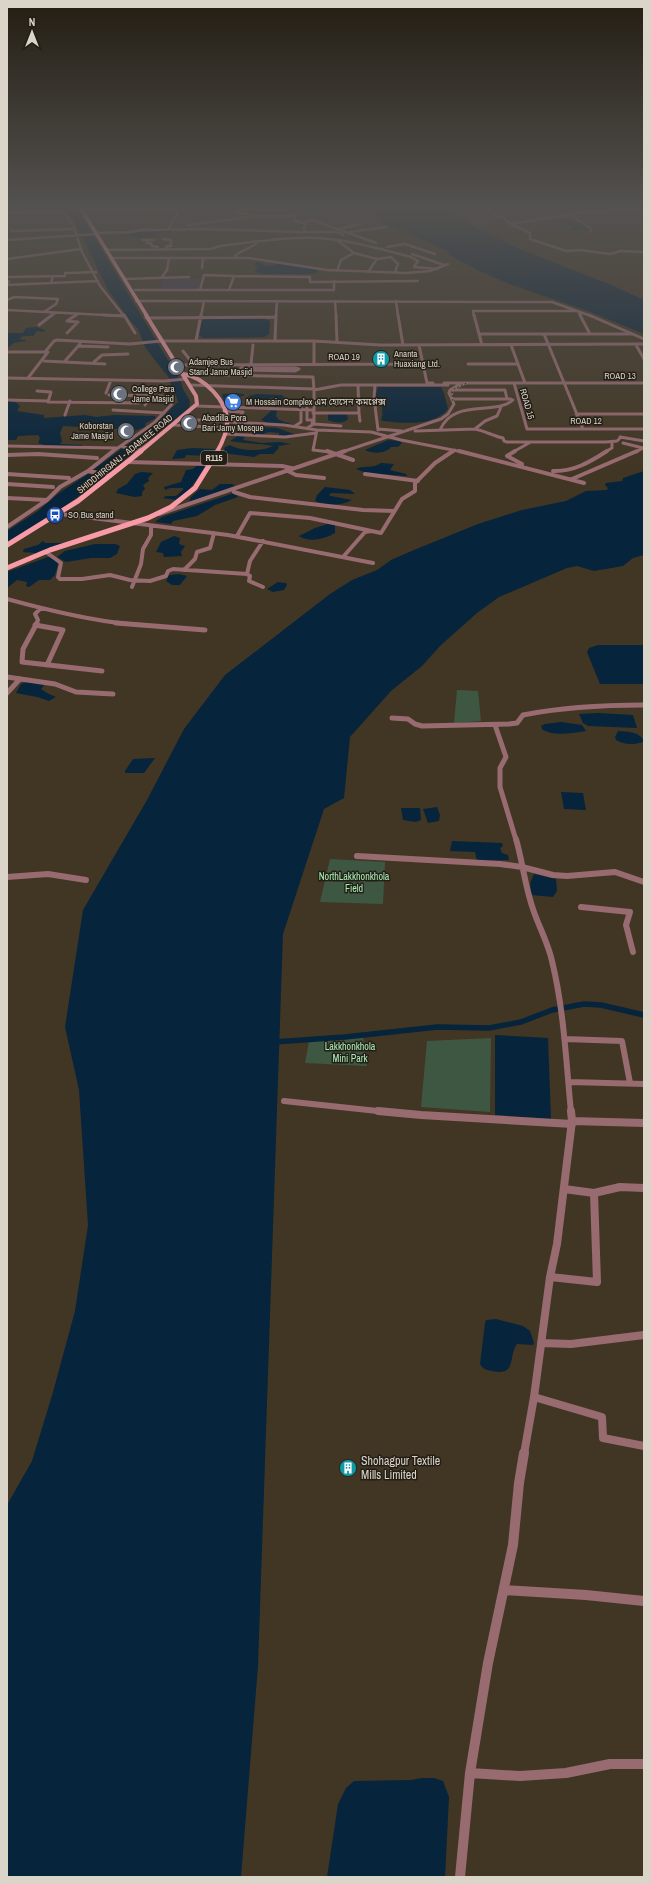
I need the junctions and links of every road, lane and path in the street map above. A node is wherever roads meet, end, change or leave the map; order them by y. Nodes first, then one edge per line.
1 (105, 295) edge
2 (133, 295) edge
3 (7, 300) edge
4 (136, 301) junction
5 (204, 301) junction
6 (277, 301) junction
7 (336, 301) junction
8 (396, 301) junction
9 (7, 310) edge
10 (12, 311) junction
11 (578, 311) junction
12 (44, 312) junction
13 (582, 312) junction
14 (55, 313) junction
15 (78, 314) junction
16 (9, 315) dead end
17 (124, 316) junction
18 (200, 317) junction
19 (276, 317) junction
20 (146, 318) junction
21 (39, 325) dead end
22 (67, 333) dead end
23 (135, 333) dead end
24 (479, 334) junction
25 (544, 334) junction
26 (590, 334) junction
27 (636, 334) junction
28 (644, 339) edge
29 (82, 341) junction
30 (161, 341) junction
31 (196, 341) junction
32 (275, 341) junction
33 (314, 341) junction
34 (337, 342) junction
35 (636, 344) junction
36 (644, 344) edge
37 (253, 345) dead end
38 (403, 345) junction
39 (419, 345) junction
40 (482, 345) junction
41 (511, 345) junction
42 (549, 345) junction
43 (78, 346) junction
44 (129, 347) dead end
45 (183, 351) dead end
46 (7, 352) edge
47 (45, 352) junction
48 (128, 354) dead end
49 (644, 359) edge
50 (44, 361) junction
51 (65, 361) junction
52 (94, 362) junction
53 (105, 364) dead end
54 (251, 364) junction
55 (314, 364) junction
56 (423, 364) junction
57 (468, 364) dead end
58 (518, 364) junction
59 (176, 365) junction
60 (194, 365) junction
61 (272, 367) junction
62 (240, 371) dead end
63 (219, 375) junction
64 (237, 376) junction
65 (7, 378) edge
66 (28, 378) junction
67 (183, 378) junction
68 (111, 380) junction
69 (514, 383) junction
70 (525, 383) junction
71 (563, 383) junction
72 (644, 383) edge
73 (189, 384) junction
74 (448, 384) junction
75 (460, 384) dead end
76 (207, 385) junction
77 (358, 385) junction
78 (375, 385) junction
79 (214, 386) junction
80 (314, 389) junction
81 (37, 391) dead end
82 (117, 396) junction
83 (145, 396) junction
84 (151, 396) junction
85 (454, 399) dead end
86 (507, 399) junction
87 (7, 400) edge
88 (513, 400) junction
89 (518, 400) junction
90 (48, 401) junction
91 (70, 402) junction
92 (115, 402) junction
93 (279, 402) dead end
94 (301, 403) junction
95 (307, 403) junction
96 (313, 403) junction
97 (146, 405) dead end
98 (196, 406) junction
99 (501, 407) junction
100 (224, 409) junction
101 (113, 410) junction
102 (301, 410) junction
103 (307, 410) junction
104 (313, 412) junction
105 (164, 413) junction
106 (359, 413) junction
107 (111, 414) dead end
108 (576, 414) junction
109 (644, 414) edge
110 (66, 415) dead end
111 (180, 419) junction
112 (360, 421) dead end
113 (229, 422) junction
114 (236, 422) junction
115 (314, 424) junction
116 (174, 425) junction
117 (293, 426) junction
118 (227, 428) junction
119 (307, 428) junction
120 (527, 429) joint
121 (583, 429) junction
122 (644, 429) edge
123 (378, 430) junction
124 (440, 430) junction
125 (475, 430) junction
126 (316, 431) junction
127 (410, 431) junction
128 (226, 434) junction
129 (139, 435) junction
130 (388, 437) junction
131 (157, 439) junction
132 (617, 441) junction
133 (644, 441) edge
134 (530, 442) junction
135 (612, 442) junction
136 (623, 443) junction
137 (7, 446) edge
138 (123, 447) junction
139 (117, 448) junction
140 (139, 450) junction
141 (455, 450) junction
142 (338, 454) junction
143 (7, 455) edge
144 (97, 458) dead end
145 (103, 460) junction
146 (353, 460) dead end
147 (127, 461) junction
148 (210, 465) junction
149 (288, 471) junction
150 (89, 472) junction
151 (7, 474) edge
152 (365, 474) dead end
153 (111, 475) junction
154 (560, 476) junction
155 (69, 478) dead end
156 (324, 478) dead end
157 (572, 479) junction
158 (418, 481) junction
159 (584, 483) dead end
160 (7, 484) edge
161 (53, 487) dead end
162 (234, 492) dead end
163 (7, 498) edge
164 (47, 500) junction
165 (394, 511) junction
166 (60, 514) junction
167 (131, 523) junction
168 (151, 526) junction
169 (7, 527) edge
170 (371, 531) junction
171 (214, 533) junction
172 (237, 536) junction
173 (263, 541) junction
174 (7, 545) edge
175 (46, 552) junction
176 (343, 557) junction
177 (373, 563) dead end
178 (7, 568) edge
179 (184, 570) junction
180 (247, 574) junction
181 (135, 580) junction
182 (132, 587) dead end
183 (263, 587) dead end
184 (7, 599) edge
185 (41, 608) junction
186 (35, 625) junction
187 (205, 630) dead end
188 (47, 665) junction
189 (102, 671) dead end
190 (7, 677) edge
191 (20, 679) junction
192 (7, 693) edge
193 (113, 694) dead end
194 (644, 705) edge
195 (392, 718) dead end
196 (496, 725) junction
197 (357, 856) dead end
198 (522, 867) junction
199 (7, 877) edge
200 (86, 880) dead end
201 (644, 882) edge
202 (581, 906) dead end
203 (634, 952) dead end
204 (565, 1039) junction
205 (570, 1082) junction
206 (630, 1084) junction
207 (644, 1084) edge
208 (284, 1101) dead end
209 (572, 1122) junction
210 (644, 1123) edge
211 (644, 1188) edge
212 (564, 1189) junction
213 (594, 1193) junction
214 (550, 1277) junction
215 (644, 1335) edge
216 (541, 1343) junction
217 (534, 1397) junction
218 (644, 1446) edge
219 (504, 1590) junction
220 (644, 1602) edge
221 (644, 1764) edge
222 (470, 1773) junction
223 (460, 1877) edge

1 - 17 street
2 - 4 main road
3 - 12 street
4 - 5 street
4 - 20 main road
5 - 6 street
5 - 18 street
6 - 7 street
6 - 19 street
7 - 8 street
7 - 34 street
8 - 13 street
8 - 38 street
9 - 10 street
10 - 12 street
10 - 16 street
11 - 13 street
11 - 24 street
11 - 26 street
12 - 14 street
13 - 27 street
14 - 15 street
14 - 21 street
15 - 17 street
15 - 22 street
17 - 23 street
18 - 19 street
18 - 20 street
18 - 31 street
19 - 32 street
20 - 30 main road
24 - 25 street
24 - 40 street
25 - 26 street
25 - 42 street
26 - 27 street
27 - 28 street
29 - 30 street
29 - 43 street
29 - 47 street
30 - 31 street
30 - 59 main road
31 - 32 street
32 - 33 street
33 - 34 street
33 - 55 street
34 - 38 street
35 - 36 street
35 - 42 street
35 - 49 street
37 - 54 street
38 - 39 street
39 - 40 street
39 - 56 street
40 - 41 street
41 - 42 street
41 - 58 street
42 - 71 street
43 - 44 street
43 - 51 street
45 - 60 street
46 - 47 street
47 - 50 street
48 - 52 street
50 - 51 street
50 - 66 street
51 - 52 street
52 - 53 street
54 - 60 street
54 - 61 street
55 - 56 street, ROAD 19
55 - 61 street, ROAD 19
56 - 74 street
57 - 58 street
58 - 70 street
59 - 60 street
59 - 67 main road
61 - 61 street
61 - 61 street
62 - 64 street
63 - 64 street
63 - 67 street
63 - 79 street
64 - 80 street
65 - 66 street
66 - 68 street
67 - 68 street
67 - 73 main road
67 - 76 main road
68 - 82 street
69 - 70 street, ROAD 13
69 - 74 street, ROAD 13
69 - 89 street, ROAD 15
70 - 71 street, ROAD 13
71 - 72 street, ROAD 13
71 - 108 street
73 - 76 street
73 - 98 main road
74 - 78 street
74 - 86 street
75 - 127 street
76 - 79 street
76 - 100 main road
77 - 78 street
77 - 80 street
77 - 106 street
78 - 123 street
79 - 80 street
80 - 96 street
81 - 90 street
82 - 83 street
82 - 92 street
83 - 84 street
83 - 92 street
84 - 97 street
84 - 105 street
85 - 86 street
86 - 88 street
87 - 90 street
88 - 89 street
88 - 99 street
89 - 120 street, ROAD 15
90 - 91 street
91 - 92 street
91 - 110 street
92 - 101 street
93 - 94 street
94 - 95 street
94 - 102 street
95 - 96 street
95 - 103 street
96 - 104 street
98 - 100 street
98 - 111 main road, SHIDDHIRGANJ - ADAMJEE ROAD
99 - 124 street
99 - 125 street
100 - 102 street
100 - 113 main road
100 - 114 street
101 - 105 street
101 - 107 street
102 - 103 street
102 - 117 street
103 - 104 street
103 - 115 street
104 - 106 street
104 - 115 street
105 - 129 street
106 - 112 street
108 - 109 street
108 - 121 street
111 - 113 street
111 - 116 main road, SHIDDHIRGANJ - ADAMJEE ROAD
113 - 114 street
113 - 118 main road, R115
114 - 117 street
115 - 119 street
115 - 123 street
116 - 118 street
116 - 131 main road, SHIDDHIRGANJ - ADAMJEE ROAD
117 - 119 street
118 - 128 main road, R115
119 - 126 street
120 - 121 street, ROAD 12
121 - 122 street, ROAD 12
123 - 127 street
124 - 125 street
124 - 127 street
125 - 134 street
126 - 128 street
126 - 130 street
126 - 142 street
127 - 130 street
128 - 148 main road, R115
129 - 138 street
129 - 139 street
130 - 141 street
130 - 142 street
131 - 140 street
131 - 147 main road, SHIDDHIRGANJ - ADAMJEE ROAD
132 - 133 street
132 - 135 street
132 - 136 street
134 - 135 street
134 - 135 street
136 - 154 street
136 - 157 street
137 - 139 street
138 - 140 street
138 - 145 street
139 - 145 street
140 - 147 street
141 - 154 street
141 - 158 street
142 - 146 street
142 - 149 street
143 - 144 street
145 - 150 street
147 - 148 street
147 - 153 main road, SHIDDHIRGANJ - ADAMJEE ROAD
148 - 149 street
148 - 167 main road, R115
149 - 156 street
149 - 167 street
150 - 153 street
150 - 164 street
151 - 155 street
152 - 158 street
153 - 166 main road, SHIDDHIRGANJ - ADAMJEE ROAD
154 - 157 street
157 - 159 street
158 - 165 street
160 - 161 street
162 - 165 street
163 - 164 street
164 - 169 street
165 - 170 street
166 - 167 street
166 - 174 main road, SHIDDHIRGANJ - ADAMJEE ROAD
167 - 168 street
167 - 175 main road, R115
168 - 171 street
168 - 181 street
170 - 172 street
170 - 176 street
171 - 172 street
171 - 179 street
172 - 173 street
173 - 176 street
173 - 180 street
175 - 178 main road, R115
175 - 181 street
176 - 177 street
179 - 180 street
179 - 181 street
180 - 183 street
181 - 182 street
184 - 185 street
185 - 186 street
185 - 187 street
186 - 188 street
186 - 188 street
188 - 189 street
190 - 191 street
191 - 192 street
191 - 193 street
194 - 196 street
195 - 196 street
196 - 198 street
197 - 198 street
198 - 201 street
198 - 204 street
199 - 200 street
202 - 203 street
204 - 205 street
204 - 206 street
205 - 206 street
205 - 209 street
206 - 207 street
208 - 209 street
209 - 210 street
209 - 212 street
211 - 213 street
212 - 213 street
212 - 214 street
213 - 214 street
214 - 216 street
215 - 216 street
216 - 217 street
217 - 218 street
217 - 219 street
219 - 220 street
219 - 222 street
221 - 222 street
222 - 223 street

